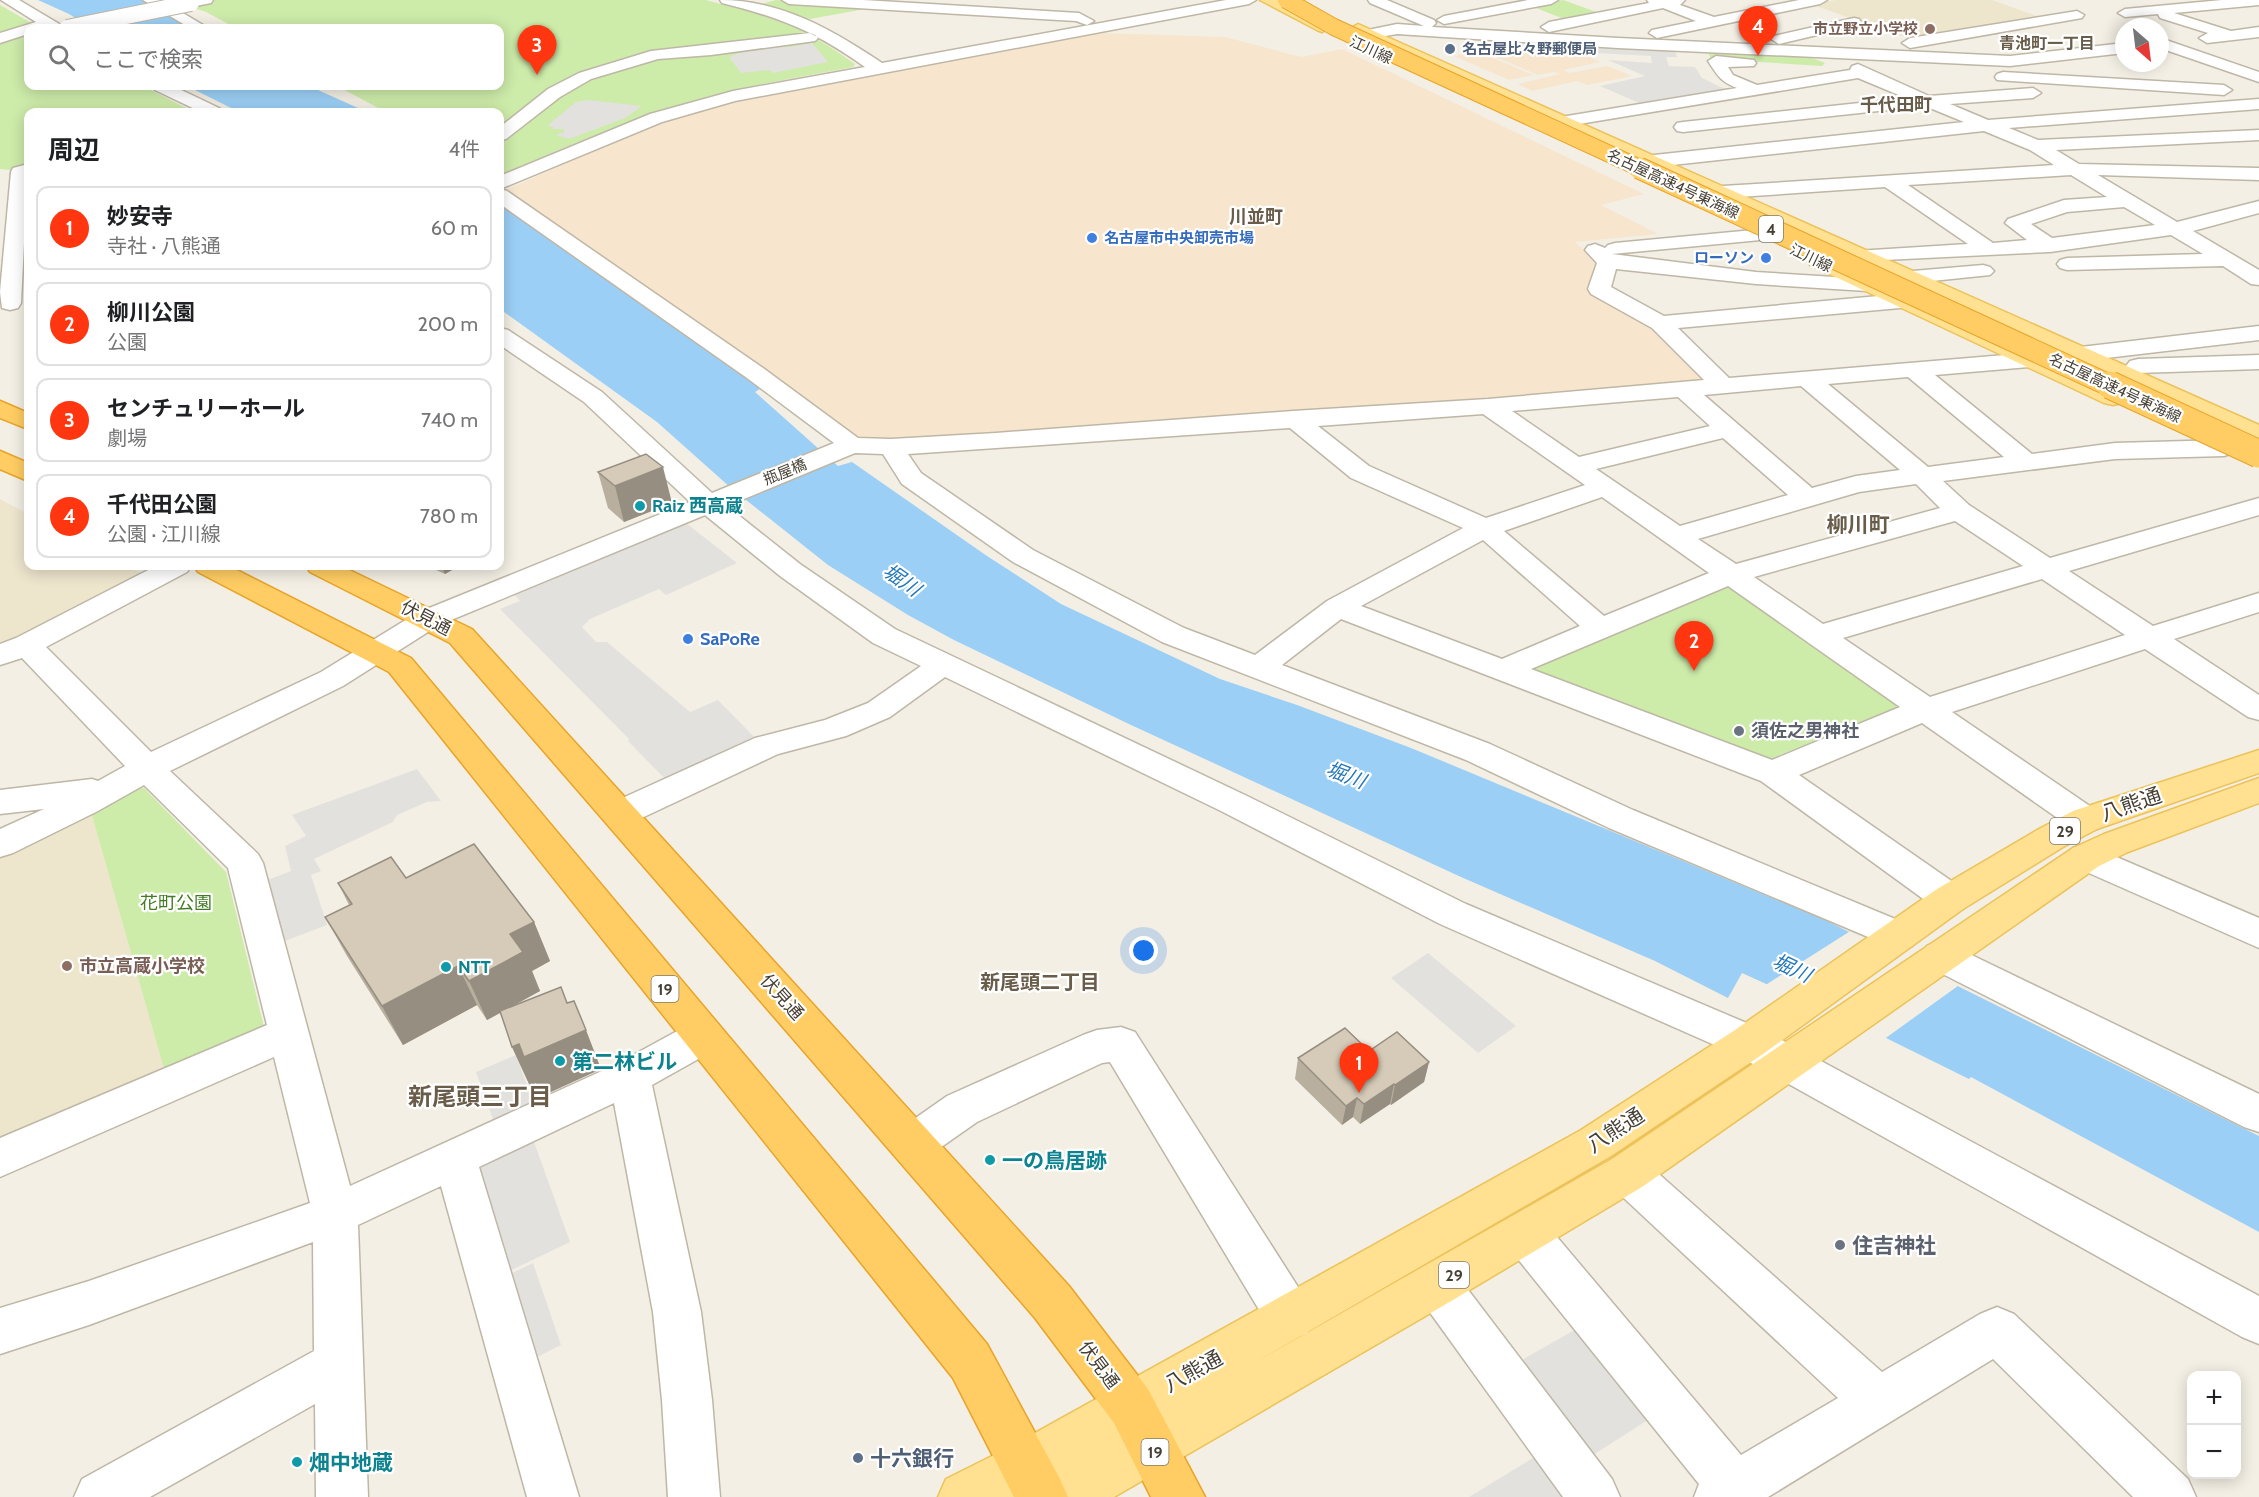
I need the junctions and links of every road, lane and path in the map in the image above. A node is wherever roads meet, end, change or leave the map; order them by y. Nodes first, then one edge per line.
1 (8, 0) edge
2 (150, 0) edge
3 (727, 0) edge
4 (770, 0) edge
5 (789, 0) edge
6 (906, 0) edge
7 (973, 0) edge
8 (1034, 0) edge
9 (1249, 0) edge
10 (1267, 0) edge
11 (1286, 0) edge
12 (1297, 0) edge
13 (1304, 0) edge
14 (1551, 0) edge
15 (1686, 0) edge
16 (1820, 0) edge
17 (199, 1) edge
18 (1385, 1) edge
19 (2259, 1) edge
20 (1659, 2) edge
21 (2223, 2) edge
22 (1092, 4) dead end
23 (1801, 4) junction
24 (2044, 4) dead end
25 (749, 6) junction
26 (886, 6) junction
27 (2122, 6) edge
28 (167, 9) junction
29 (944, 9) junction
30 (2149, 10) junction
31 (998, 12) junction
32 (1058, 16) junction
33 (1714, 21) junction
34 (1854, 22) junction
35 (1429, 23) junction
36 (50, 24) edge
37 (87, 24) edge
38 (193, 24) edge
39 (199, 24) edge
40 (2018, 25) junction
41 (1099, 28) junction
42 (1397, 29) junction
43 (1873, 29) dead end
44 (24, 33) edge
45 (1368, 34) junction
46 (2254, 34) edge
47 (2229, 35) junction
48 (1502, 36) junction
49 (1892, 36) dead end
50 (0, 38) edge
51 (24, 38) edge
52 (810, 38) dead end
53 (1932, 39) junction
54 (1769, 41) junction
55 (2169, 42) edge
56 (1618, 43) junction
57 (1911, 43) junction
58 (0, 44) edge
59 (2169, 46) edge
60 (1730, 49) junction
61 (2115, 49) edge
62 (1797, 51) junction
63 (2085, 52) junction
64 (1854, 66) junction
65 (878, 68) junction
66 (1964, 69) junction
67 (2257, 75) edge
68 (2081, 85) junction
69 (168, 90) edge
70 (1755, 90) junction
71 (2259, 92) edge
72 (1927, 101) junction
73 (2259, 104) edge
74 (205, 108) edge
75 (1641, 109) junction
76 (2143, 113) junction
77 (1766, 118) junction
78 (1567, 122) junction
79 (1986, 125) junction
80 (1683, 127) junction
81 (504, 132) edge
82 (2259, 135) edge
83 (2199, 138) junction
84 (1812, 145) junction
85 (2036, 146) junction
86 (1723, 152) junction
87 (1654, 161) junction
88 (2259, 165) edge
89 (2073, 169) junction
90 (24, 172) edge
91 (2259, 174) edge
92 (504, 180) edge
93 (1881, 181) junction
94 (504, 183) edge
95 (1723, 192) junction
96 (2126, 201) junction
97 (15, 206) edge
98 (2259, 207) edge
99 (2174, 229) junction
100 (1764, 235) junction
101 (14, 244) edge
102 (2050, 246) junction
103 (1990, 250) junction
104 (1863, 255) junction
105 (1602, 256) junction
106 (2242, 256) edge
107 (21, 264) edge
108 (2041, 266) dead end
109 (2006, 269) dead end
110 (1913, 278) junction
111 (2259, 279) edge
112 (1867, 285) junction
113 (1900, 301) junction
114 (13, 302) edge
115 (1660, 323) junction
116 (2259, 333) edge
117 (504, 338) edge
118 (2080, 353) junction
119 (2029, 360) junction
120 (2259, 362) edge
121 (2112, 367) junction
122 (1915, 370) junction
123 (1807, 380) junction
124 (1723, 386) junction
125 (1684, 390) junction
126 (1488, 406) junction
127 (0, 408) edge
128 (1293, 418) junction
129 (24, 420) edge
130 (1728, 429) junction
131 (2259, 439) edge
132 (849, 446) junction
133 (2224, 448) junction
134 (898, 458) junction
135 (2027, 463) junction
136 (2259, 464) edge
137 (1575, 466) junction
138 (1924, 477) junction
139 (1606, 487) junction
140 (1807, 498) junction
141 (715, 500) junction
142 (2259, 506) edge
143 (1959, 511) junction
144 (1485, 528) junction
145 (1677, 536) junction
146 (2045, 567) junction
147 (169, 570) edge
148 (216, 570) edge
149 (328, 570) edge
150 (1732, 574) junction
151 (2259, 602) edge
152 (1337, 607) junction
153 (428, 619) junction
154 (1601, 629) junction
155 (1819, 635) junction
156 (2150, 638) junction
157 (14, 650) edge
158 (375, 652) junction
159 (942, 665) junction
160 (1260, 667) junction
161 (1502, 670) junction
162 (1926, 709) junction
163 (2259, 710) edge
164 (2259, 761) edge
165 (147, 768) junction
166 (1773, 773) junction
167 (112, 788) junction
168 (2259, 790) edge
169 (0, 802) edge
170 (619, 814) junction
171 (2085, 820) junction
172 (0, 844) edge
173 (2086, 857) junction
174 (1950, 899) junction
175 (2259, 934) edge
176 (1895, 939) junction
177 (1936, 959) junction
178 (288, 1033) junction
179 (704, 1036) junction
180 (1749, 1042) junction
181 (1788, 1063) junction
182 (630, 1077) junction
183 (2259, 1114) edge
184 (912, 1144) junction
185 (0, 1158) edge
186 (455, 1158) junction
187 (1628, 1173) junction
188 (335, 1214) junction
189 (1525, 1233) junction
190 (1437, 1285) junction
191 (1290, 1317) junction
192 (2259, 1321) edge
193 (0, 1331) edge
194 (339, 1364) junction
195 (1877, 1401) junction
196 (1142, 1427) junction
197 (1034, 1481) edge
198 (1727, 1492) edge
199 (100, 1497) edge
200 (342, 1497) edge
201 (553, 1497) edge
202 (694, 1497) edge
203 (964, 1497) edge
204 (1065, 1497) edge
205 (1179, 1497) edge
206 (1594, 1497) edge
207 (2170, 1497) edge

1 - 36 street
2 - 28 street
3 - 25 street
4 - 25 street
5 - 26 street
6 - 26 street
7 - 29 street
8 - 31 street
9 - 41 street
10 - 100 main road, 江川線
11 - 131 highway, 名古屋高速4号東海線 / 4, bridge
12 - 45 main road, 江川線
13 - 131 highway, 名古屋高速4号東海線 / 4
14 - 35 street
15 - 20 street
16 - 23 street
17 - 37 street, bridge
18 - 35 street
19 - 21 street
20 - 33 street
20 - 48 street
21 - 30 street
22 - 32 street
23 - 33 street
23 - 34 street
24 - 40 street
25 - 65 street
26 - 29 street
27 - 30 street
28 - 38 street
28 - 39 street
29 - 31 street
30 - 47 street
31 - 32 street
32 - 41 street
33 - 54 street
33 - 56 street
34 - 43 street
34 - 54 street
35 - 42 street
40 - 53 street
40 - 63 street
41 - 65 street
42 - 45 street
42 - 48 street
44 - 50 street
45 - 78 main road, 江川線
46 - 47 street
47 - 55 street
48 - 56 street
49 - 57 street
51 - 58 street
52 - 81 street
53 - 57 street
53 - 66 street
54 - 60 street
54 - 62 street
56 - 60 street
57 - 64 street
59 - 67 street
60 - 62 street
61 - 63 street
62 - 64 street
63 - 66 street
64 - 66 street
64 - 70 street
64 - 70 street
64 - 72 street
65 - 92 street
66 - 68 street
68 - 71 street
68 - 72 street
68 - 76 street
69 - 74 street
70 - 75 street
72 - 77 street
72 - 79 street
73 - 76 street
75 - 78 street
75 - 80 street
76 - 79 street
76 - 83 street
77 - 80 street
77 - 84 street
78 - 87 main road, 江川線
79 - 84 street
79 - 85 street
80 - 86 street
82 - 83 street
83 - 85 street
83 - 88 street
84 - 86 street
84 - 93 street
85 - 89 street
86 - 87 street
87 - 95 main road, 江川線
89 - 91 street
89 - 93 street
89 - 96 street
90 - 97 street
93 - 95 street
93 - 103 street
94 - 132 street
95 - 104 main road, 江川線
96 - 99 street
96 - 102 street
97 - 101 street
98 - 99 street
99 - 102 street
99 - 106 street
100 - 105 street
100 - 112 main road, 江川線
101 - 107 street
102 - 103 street
103 - 104 street
104 - 110 main road, 江川線
105 - 112 street
105 - 115 street
106 - 108 street
106 - 111 street
107 - 114 street
109 - 110 street
110 - 118 main road, 江川線
112 - 113 main road, 江川線
113 - 115 street
113 - 119 main road, 江川線
115 - 124 street
116 - 118 street
117 - 141 street
118 - 119 street
118 - 121 main road, 江川線
119 - 122 street
119 - 133 main road, 江川線
120 - 121 street
121 - 131 main road, 江川線
122 - 123 street
122 - 135 street
123 - 124 street
123 - 138 street
124 - 125 street
125 - 126 street
125 - 130 street
126 - 128 street
126 - 137 street
127 - 129 highway
128 - 134 street
128 - 144 street
130 - 137 street
130 - 140 street
132 - 134 street
132 - 141 street, 瓶屋橋
133 - 135 street
133 - 136 main road, 江川線
134 - 160 street
135 - 138 street
137 - 139 street
138 - 140 street
138 - 143 street
139 - 144 street
139 - 145 street
140 - 145 street
141 - 153 street, 瓶屋橋
141 - 159 street
142 - 146 street
143 - 146 street
143 - 150 street
144 - 152 street
144 - 154 street
145 - 150 street
146 - 155 street
146 - 156 street
147 - 157 street
148 - 158 highway, 19
149 - 153 highway, 伏見通 / 19
150 - 154 street
150 - 155 street
151 - 156 street
152 - 160 street
152 - 161 street
153 - 158 street, 瓶屋橋
153 - 170 highway, 伏見通 / 19
154 - 161 street
155 - 162 street
156 - 162 street
156 - 163 street
157 - 165 street
158 - 165 street, 瓶屋橋
158 - 179 highway, 19
159 - 170 street
159 - 180 street
160 - 176 street
161 - 166 street
162 - 166 street
162 - 171 street
164 - 171 main road, 八熊通 / 29
165 - 167 street, 瓶屋橋
165 - 178 street
166 - 174 street
167 - 169 street
167 - 172 street, 瓶屋橋
168 - 173 main road, 八熊通 / 29
170 - 184 highway, 伏見通 / 19
171 - 174 main road, 八熊通 / 29
173 - 175 street
173 - 177 main road, 八熊通 / 29
174 - 176 main road, 八熊通 / 29
176 - 180 main road, 八熊通 / 29
177 - 181 main road, 八熊通 / 29
177 - 183 street
178 - 185 street
178 - 188 street
179 - 182 street
179 - 197 highway, 19
180 - 181 street
180 - 191 main road, 八熊通 / 29
181 - 187 main road, 八熊通 / 29
181 - 192 street
182 - 186 street
182 - 202 street
184 - 191 street
184 - 196 highway, 伏見通 / 19
186 - 188 street
186 - 201 street
187 - 189 main road, 八熊通 / 29
187 - 195 street
188 - 193 street
188 - 194 street
189 - 190 main road, 八熊通 / 29
189 - 198 street
190 - 196 main road, 八熊通 / 29
190 - 206 street
191 - 196 main road, 八熊通 / 29
194 - 199 street
194 - 200 street
195 - 198 street
195 - 207 street
196 - 197 main road, 八熊通 / 29
196 - 204 main road, 八熊通 / 29
196 - 205 highway, 伏見通 / 19
197 - 203 main road, 八熊通 / 29

